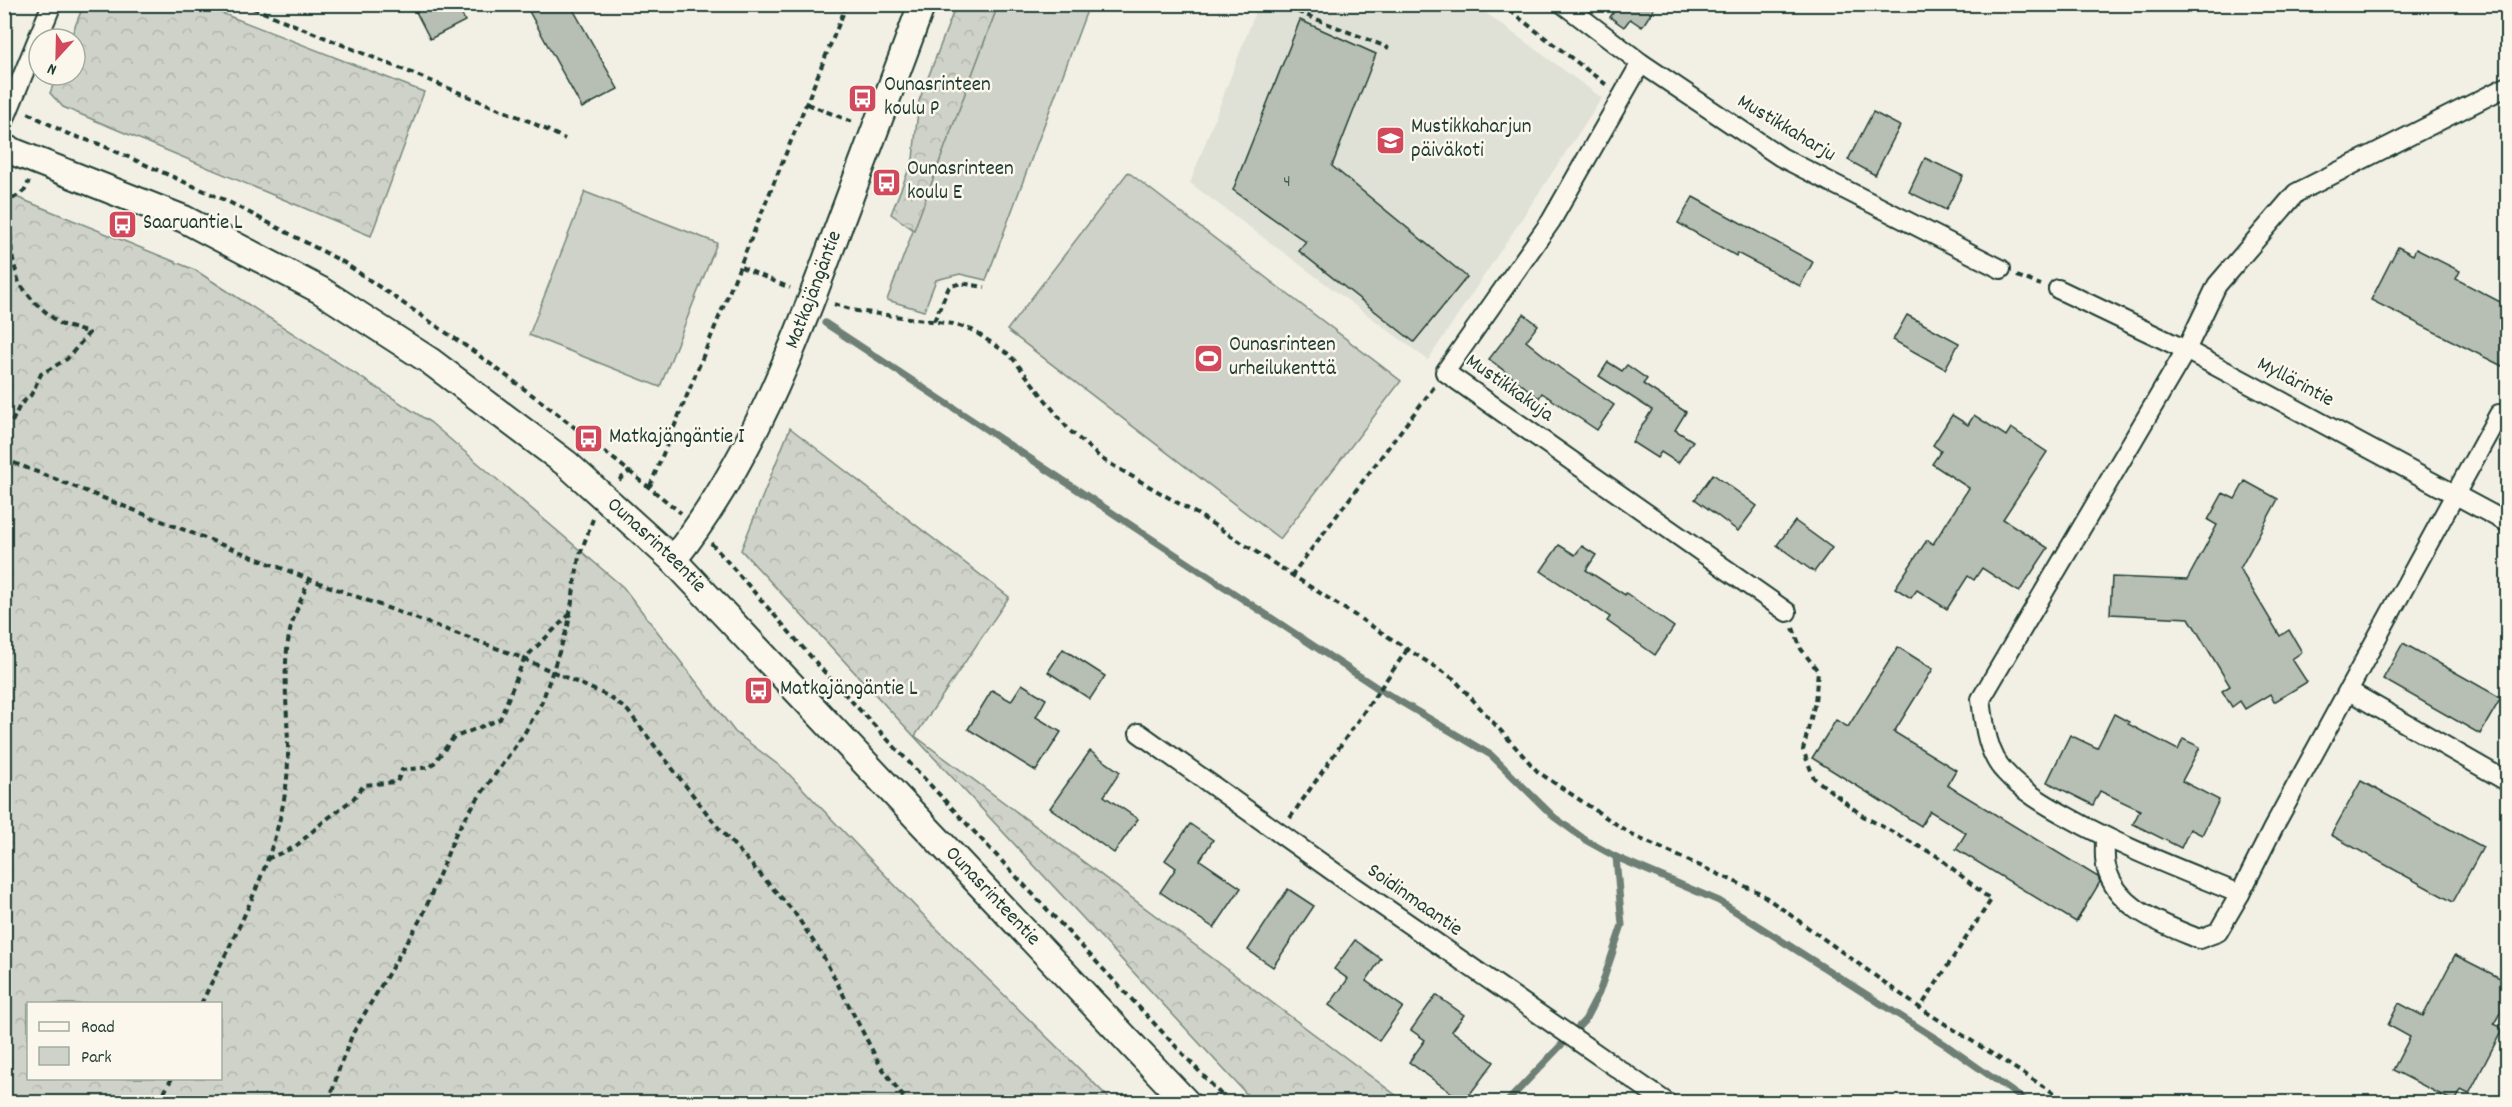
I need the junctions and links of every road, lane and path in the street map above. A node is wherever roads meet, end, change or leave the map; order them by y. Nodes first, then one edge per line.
1 (52, 4) edge
2 (243, 4) edge
3 (831, 4) edge
4 (847, 4) edge
5 (922, 4) edge
6 (1278, 4) edge
7 (1501, 4) edge
8 (1563, 4) edge
9 (845, 10) junction
10 (1389, 48) dead end
11 (1641, 63) junction
12 (2508, 86) edge
13 (1623, 98) junction
14 (807, 104) junction
15 (4, 121) edge
16 (854, 122) dead end
17 (565, 140) dead end
18 (4, 148) edge
19 (38, 162) junction
20 (6, 205) edge
21 (741, 267) junction
22 (2001, 269) joint
23 (985, 287) dead end
24 (2061, 291) joint
25 (813, 297) junction
26 (934, 321) junction
27 (2186, 350) junction
28 (1445, 372) junction
29 (2499, 414) dead end
30 (4, 428) edge
31 (4, 459) edge
32 (650, 486) dead end
33 (2455, 495) junction
34 (605, 498) junction
35 (2508, 523) edge
36 (673, 560) junction
37 (1291, 576) junction
38 (309, 579) junction
39 (1787, 612) joint
40 (571, 614) junction
41 (1407, 650) junction
42 (524, 659) junction
43 (554, 672) junction
44 (2349, 691) junction
45 (1139, 733) dead end
46 (2508, 782) edge
47 (1279, 833) junction
48 (2105, 838) junction
49 (267, 859) junction
50 (2240, 894) junction
51 (202, 1002) edge
52 (1920, 1008) junction
53 (171, 1080) edge
54 (159, 1102) edge
55 (329, 1102) edge
56 (907, 1102) edge
57 (1186, 1102) edge
58 (1666, 1102) edge
59 (2068, 1102) edge

1 - 15 street
2 - 17 path
3 - 9 path
4 - 9 path
5 - 25 street, Matkajängäntie
6 - 10 path
7 - 13 path
8 - 11 street, Mustikkaharju
9 - 14 path
11 - 13 street, Mustikkakuja
11 - 22 street, Mustikkaharju
12 - 27 street
13 - 28 street, Mustikkakuja
14 - 16 path
14 - 21 path
18 - 19 street, Ounasrinteentie
19 - 20 path
19 - 34 street, Ounasrinteentie
20 - 30 path
21 - 25 path
21 - 32 path
22 - 24 path
23 - 26 path
24 - 27 street, Myllärintie
25 - 26 path
25 - 36 street, Matkajängäntie
26 - 37 path
27 - 33 street, Myllärintie
27 - 48 street
28 - 37 path
28 - 39 street, Mustikkakuja
29 - 33 street
31 - 38 path
33 - 35 street, Myllärintie
33 - 44 street
34 - 36 street, Ounasrinteentie
34 - 40 path
36 - 57 street, Ounasrinteentie
37 - 41 path
38 - 42 path
38 - 49 path
39 - 52 path
40 - 42 path
40 - 43 path
41 - 47 path
41 - 52 path
42 - 43 path
42 - 49 path
43 - 55 path
43 - 56 path
44 - 46 street
44 - 50 street
45 - 47 street, Soidinmaantie
47 - 58 street, Soidinmaantie
48 - 50 street
48 - 50 street
49 - 51 path
52 - 59 path
53 - 54 path

